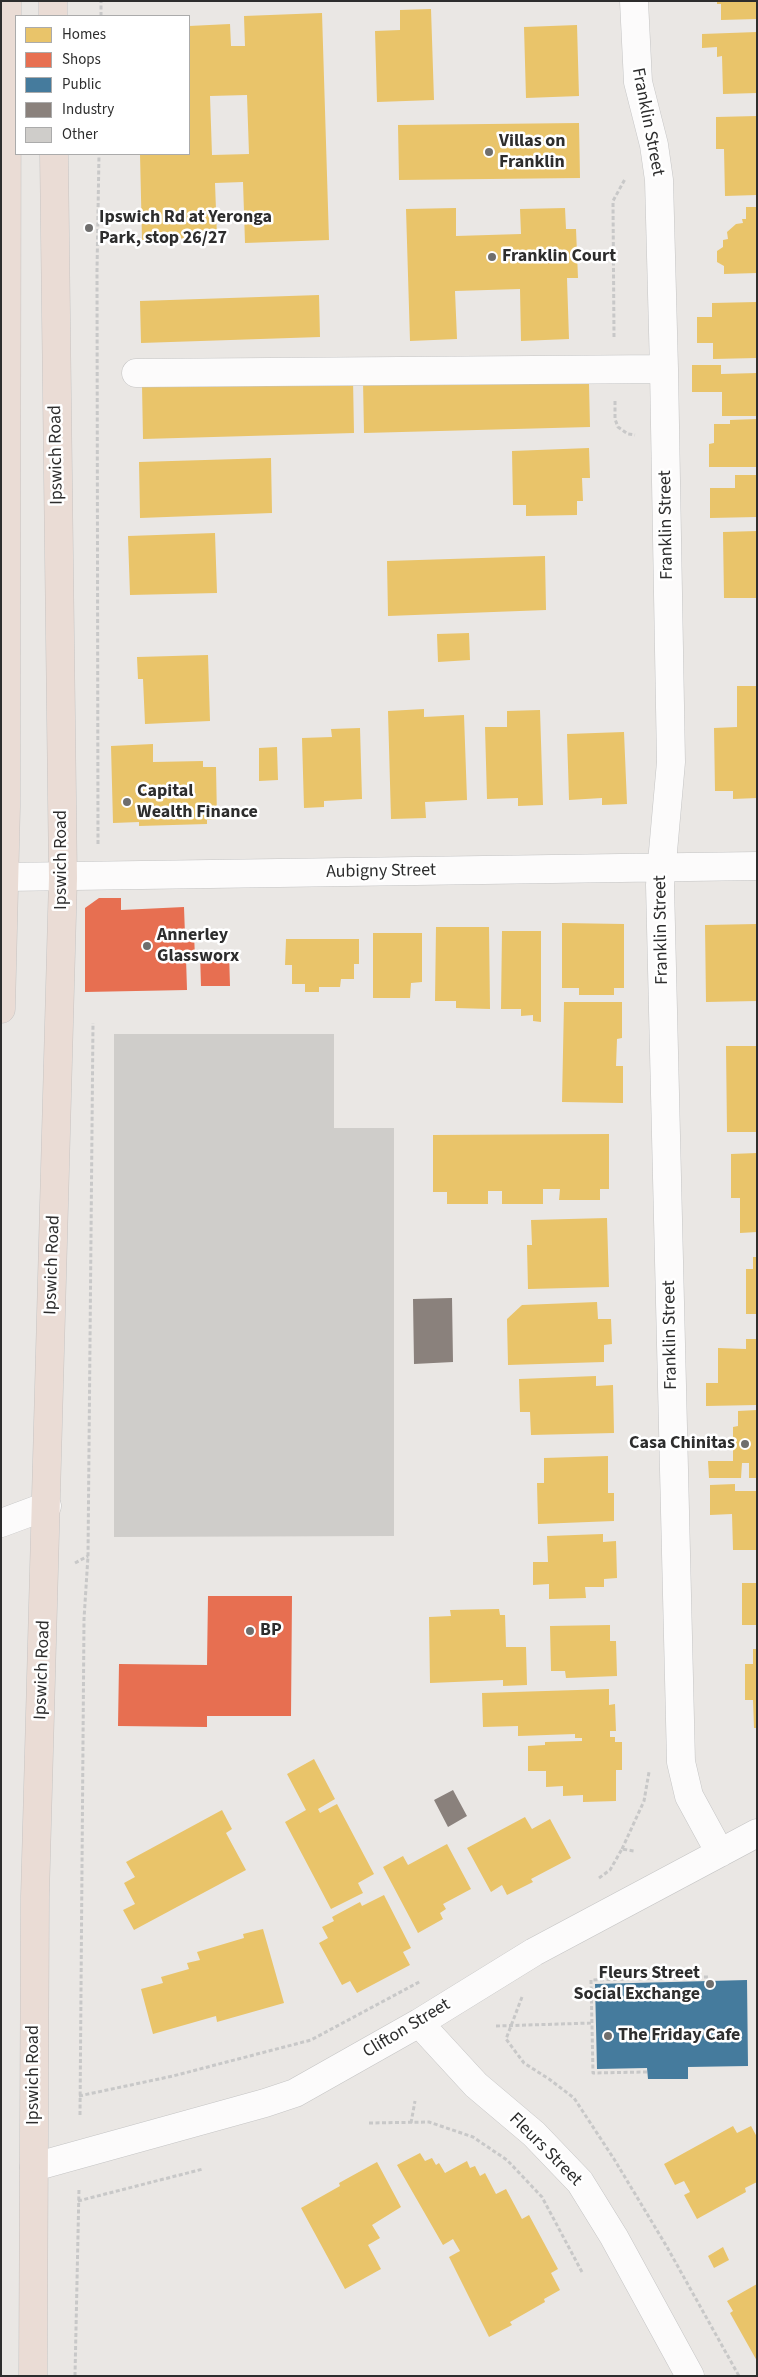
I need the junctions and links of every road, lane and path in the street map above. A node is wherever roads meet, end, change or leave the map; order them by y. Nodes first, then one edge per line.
1 (7, 1) edge
2 (53, 1) edge
3 (101, 1) edge
4 (634, 1) edge
5 (53, 15) edge
6 (101, 15) edge
7 (54, 155) edge
8 (98, 155) edge
9 (628, 172) dead end
10 (664, 369) junction
11 (615, 370) junction
12 (136, 374) dead end
13 (640, 435) dead end
14 (99, 849) dead end
15 (757, 866) edge
16 (660, 868) junction
17 (5, 877) junction
18 (63, 878) junction
19 (1, 1009) edge
20 (94, 1022) dead end
21 (47, 1506) junction
22 (1, 1523) edge
23 (88, 1556) junction
24 (74, 1563) dead end
25 (649, 1762) dead end
26 (757, 1833) edge
27 (622, 1849) junction
28 (634, 1851) dead end
29 (720, 1853) junction
30 (596, 1881) dead end
31 (708, 1977) dead end
32 (423, 1980) dead end
33 (419, 2023) junction
34 (592, 2023) junction
35 (511, 2025) junction
36 (496, 2026) dead end
37 (647, 2072) dead end
38 (79, 2096) junction
39 (416, 2101) dead end
40 (80, 2115) dead end
41 (370, 2123) dead end
42 (411, 2123) junction
43 (34, 2167) junction
44 (203, 2169) dead end
45 (80, 2182) dead end
46 (78, 2201) junction
47 (583, 2274) dead end
48 (33, 2376) edge
49 (75, 2376) edge
50 (690, 2376) edge
51 (739, 2376) edge

1 - 17 highway
2 - 5 highway
3 - 6 path
4 - 10 street, Franklin Street
7 - 18 highway, Ipswich Road
8 - 14 path
9 - 11 path
10 - 11 street
10 - 16 street, Franklin Street
11 - 12 street
11 - 13 path
15 - 16 street, Aubigny Street
16 - 18 street, Aubigny Street
16 - 29 street, Franklin Street
17 - 18 street, Aubigny Street
17 - 19 highway
18 - 21 highway, Ipswich Road
20 - 23 path
21 - 22 street
21 - 43 highway, Ipswich Road
23 - 24 path
23 - 38 path
25 - 27 path
26 - 29 street, Clifton Street
27 - 28 path
27 - 30 path
29 - 33 street, Clifton Street
31 - 34 path
32 - 38 path
33 - 43 street, Clifton Street
33 - 50 street, Fleurs Street
34 - 35 path
34 - 37 path
35 - 36 path
35 - 51 path
38 - 40 path
39 - 42 path
41 - 42 path
42 - 47 path
43 - 48 highway, Ipswich Road
44 - 46 path
45 - 46 path
46 - 49 path

